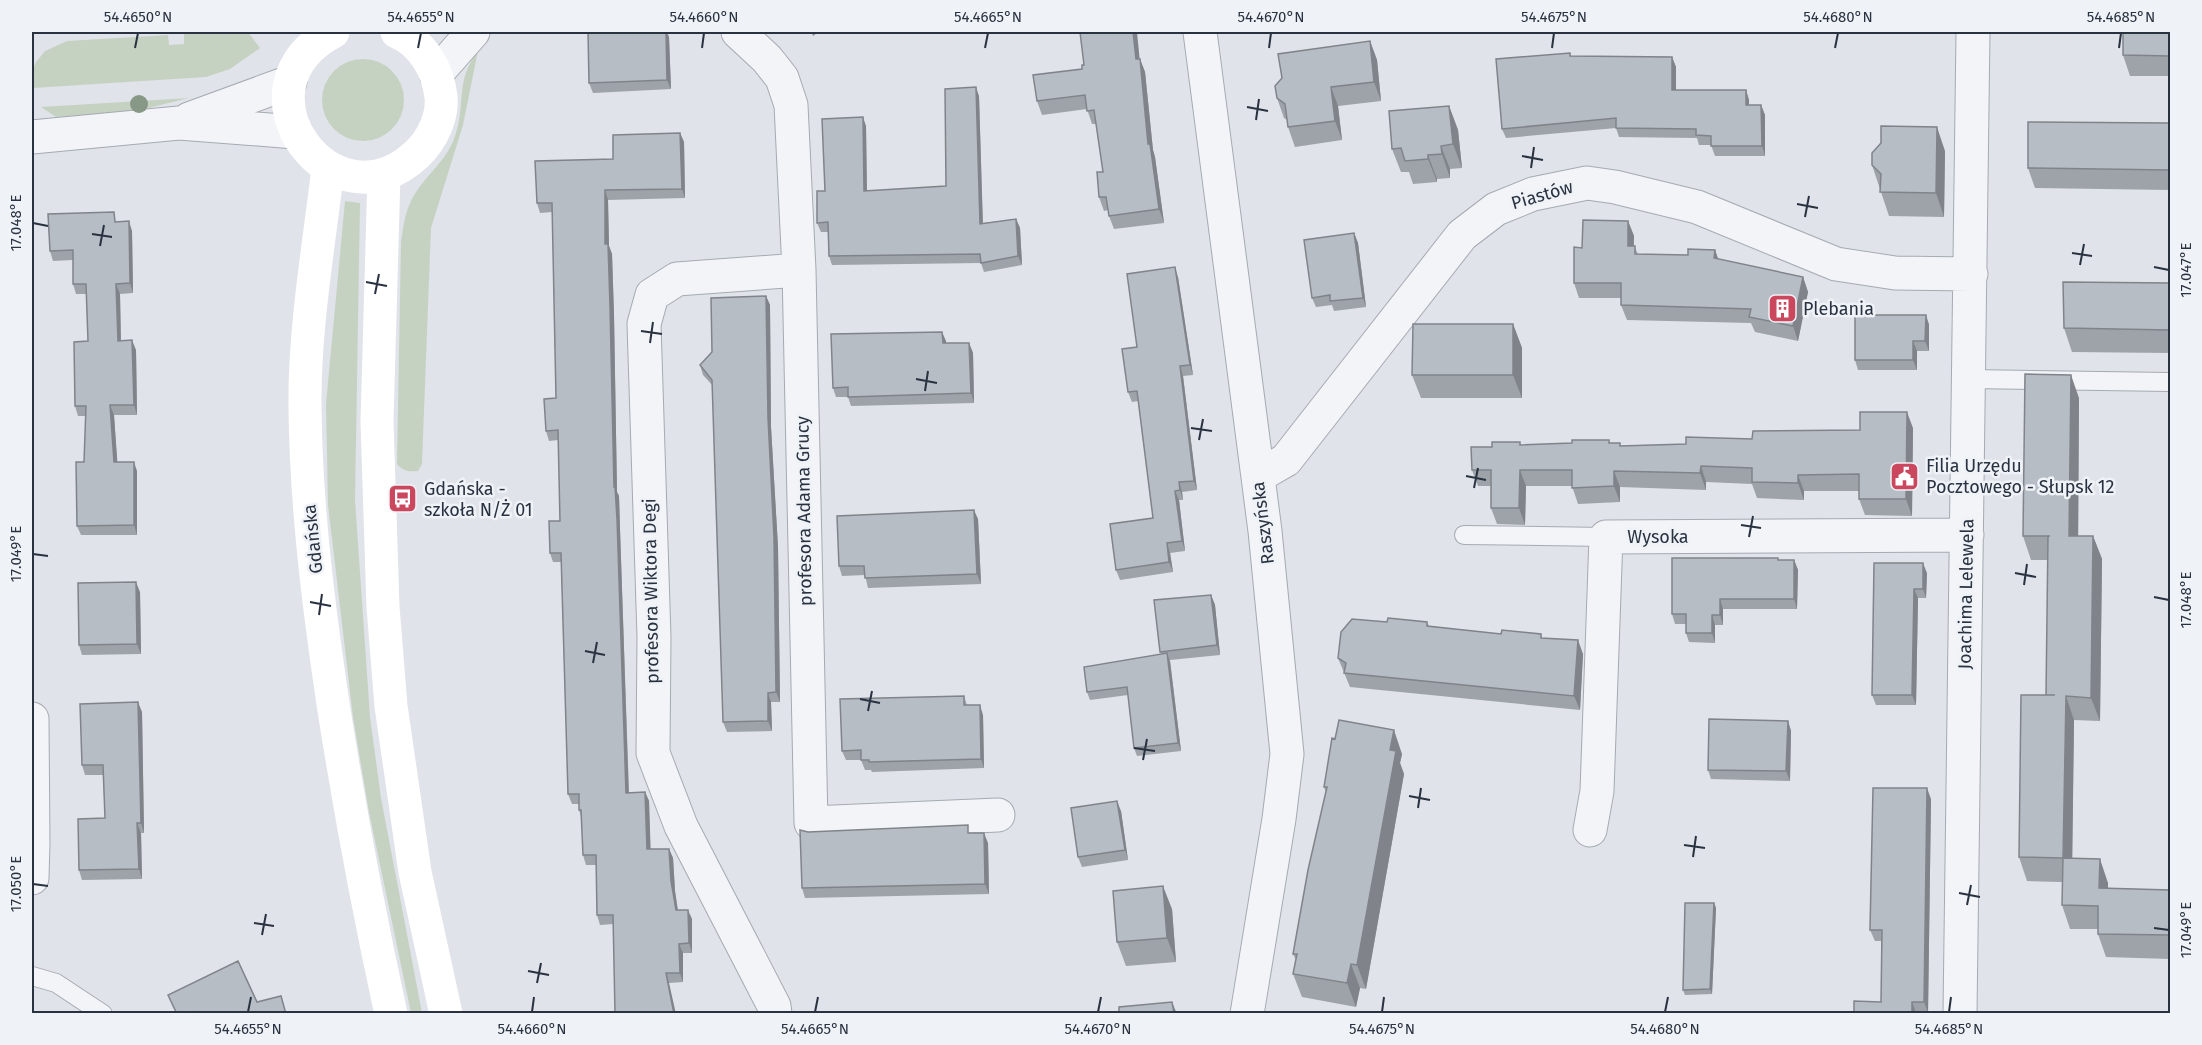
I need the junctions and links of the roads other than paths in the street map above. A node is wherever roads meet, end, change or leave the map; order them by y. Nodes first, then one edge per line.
1 (333, 32) edge
2 (404, 32) edge
3 (473, 32) edge
4 (738, 32) edge
5 (1200, 32) edge
6 (1973, 32) edge
7 (436, 74) junction
8 (290, 82) junction
9 (179, 123) junction
10 (295, 132) junction
11 (32, 137) edge
12 (328, 168) junction
13 (384, 174) junction
14 (799, 270) junction
15 (1971, 274) junction
16 (1970, 379) junction
17 (2170, 382) edge
18 (1258, 476) junction
19 (1464, 535) dead end
20 (1967, 535) junction
21 (1606, 537) junction
22 (32, 719) edge
23 (998, 815) dead end
24 (1590, 830) dead end
25 (32, 878) edge
26 (32, 976) edge
27 (103, 1014) edge
28 (391, 1014) edge
29 (446, 1014) edge
30 (775, 1014) edge
31 (1247, 1014) edge
32 (1960, 1014) edge

1 - 8 main road
2 - 7 main road
3 - 7 street
4 - 14 street, profesora Adama Grucy
5 - 18 street, Raszyńska
6 - 15 street, Joachima Lelewela
7 - 13 main road
8 - 9 street
8 - 10 main road
9 - 10 street
9 - 11 street
10 - 12 main road
12 - 13 main road
12 - 28 main road, Gdańska
13 - 29 main road
14 - 23 street, profesora Adama Grucy
14 - 30 street, profesora Wiktora Degi
15 - 16 street, Joachima Lelewela
15 - 18 street, Piastów
16 - 17 lane
16 - 20 street, Joachima Lelewela
18 - 31 street, Raszyńska
19 - 21 lane
20 - 21 street, Wysoka
20 - 32 street, Joachima Lelewela
21 - 24 street, Wysoka
22 - 25 street
26 - 27 lane

